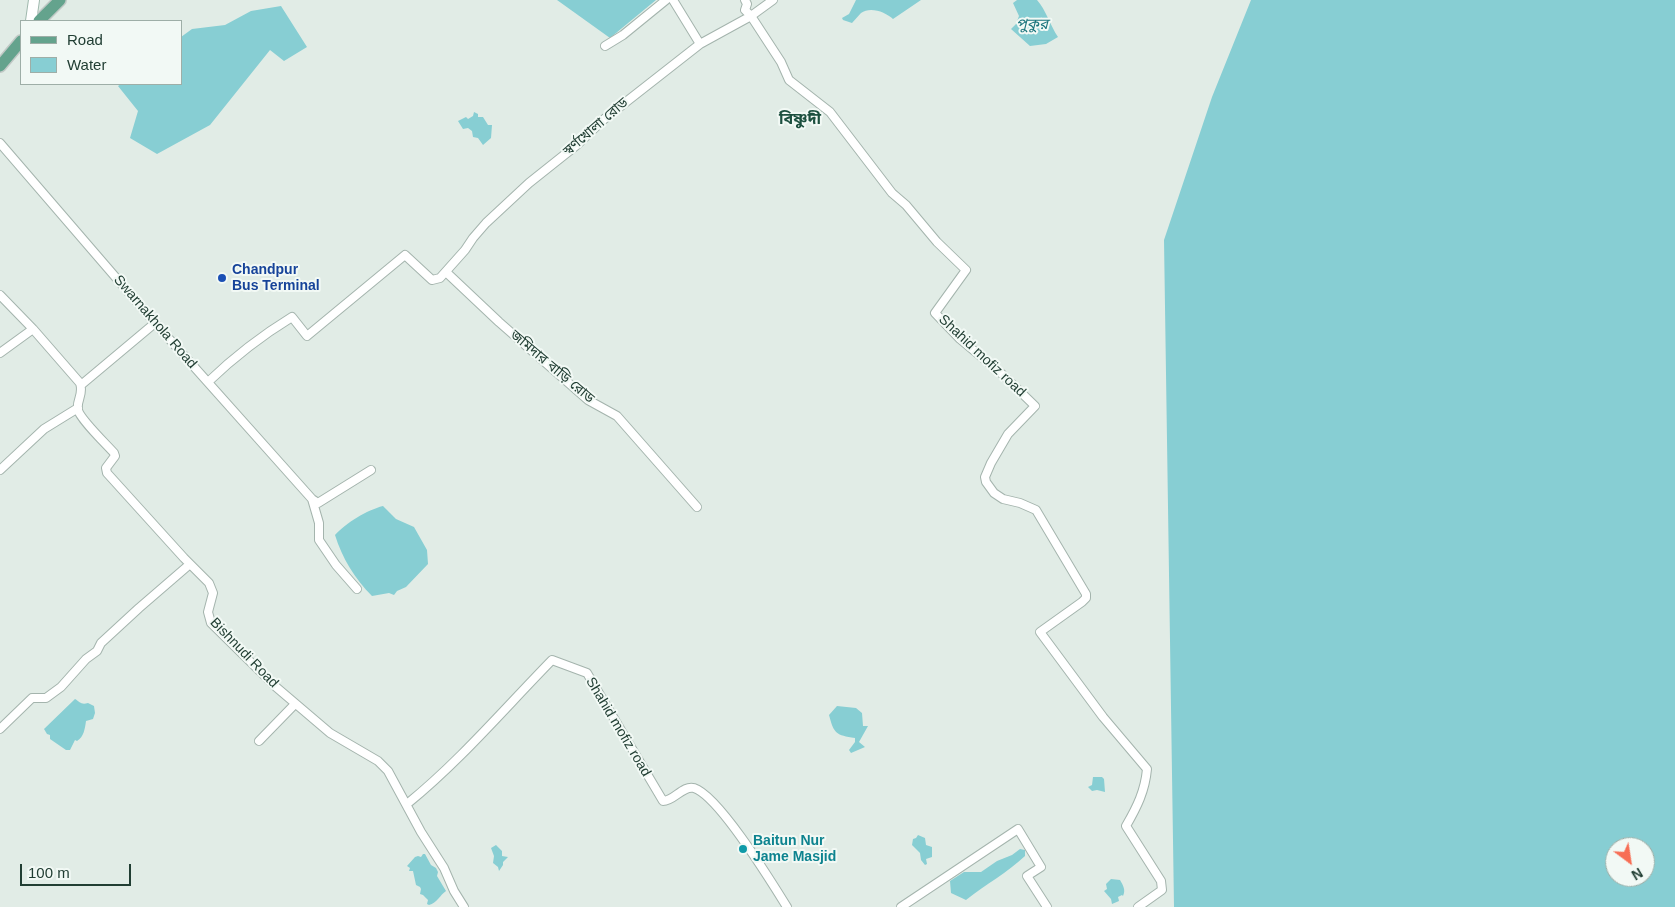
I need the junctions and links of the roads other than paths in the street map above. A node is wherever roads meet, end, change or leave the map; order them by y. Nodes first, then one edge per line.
1 (34, 0) edge
2 (52, 0) edge
3 (60, 0) edge
4 (666, 0) edge
5 (673, 0) edge
6 (745, 0) edge
7 (773, 0) edge
8 (48, 12) junction
9 (751, 16) junction
10 (31, 20) edge
11 (40, 20) edge
12 (20, 42) edge
13 (700, 44) junction
14 (605, 46) dead end
15 (0, 66) edge
16 (0, 143) edge
17 (446, 272) junction
18 (0, 295) edge
19 (155, 323) junction
20 (32, 329) junction
21 (0, 353) edge
22 (208, 382) junction
23 (81, 385) junction
24 (78, 408) junction
25 (65, 416) dead end
26 (0, 470) edge
27 (371, 470) dead end
28 (312, 499) junction
29 (697, 507) dead end
30 (190, 564) junction
31 (357, 590) dead end
32 (295, 704) junction
33 (0, 729) edge
34 (259, 741) dead end
35 (407, 804) junction
36 (464, 907) edge
37 (787, 907) edge
38 (901, 907) edge
39 (1047, 907) edge
40 (1138, 907) edge

1 - 10 street
2 - 8 street
3 - 8 main road
4 - 14 street
5 - 13 street
6 - 9 street
7 - 9 street, স্বর্ণখোলা রোড
8 - 11 main road
9 - 13 street, স্বর্ণখোলা রোড
9 - 40 street, Shahid mofiz road
12 - 15 main road
13 - 17 street, স্বর্ণখোলা রোড
16 - 19 street, Swarnakhola Road
17 - 22 street
17 - 29 street, জমিদার বাড়ি রোড
18 - 20 street
19 - 22 street, Swarnakhola Road
19 - 23 street
20 - 21 street
20 - 23 street
22 - 28 street, Swarnakhola Road
23 - 24 street
24 - 25 street
24 - 26 street
24 - 30 street, Bishnudi Road
27 - 28 street
28 - 31 street
30 - 32 street, Bishnudi Road
30 - 33 street
32 - 34 street
32 - 35 street, Bishnudi Road
35 - 36 street, Bishnudi Road
35 - 37 street, Shahid mofiz road
38 - 39 street

